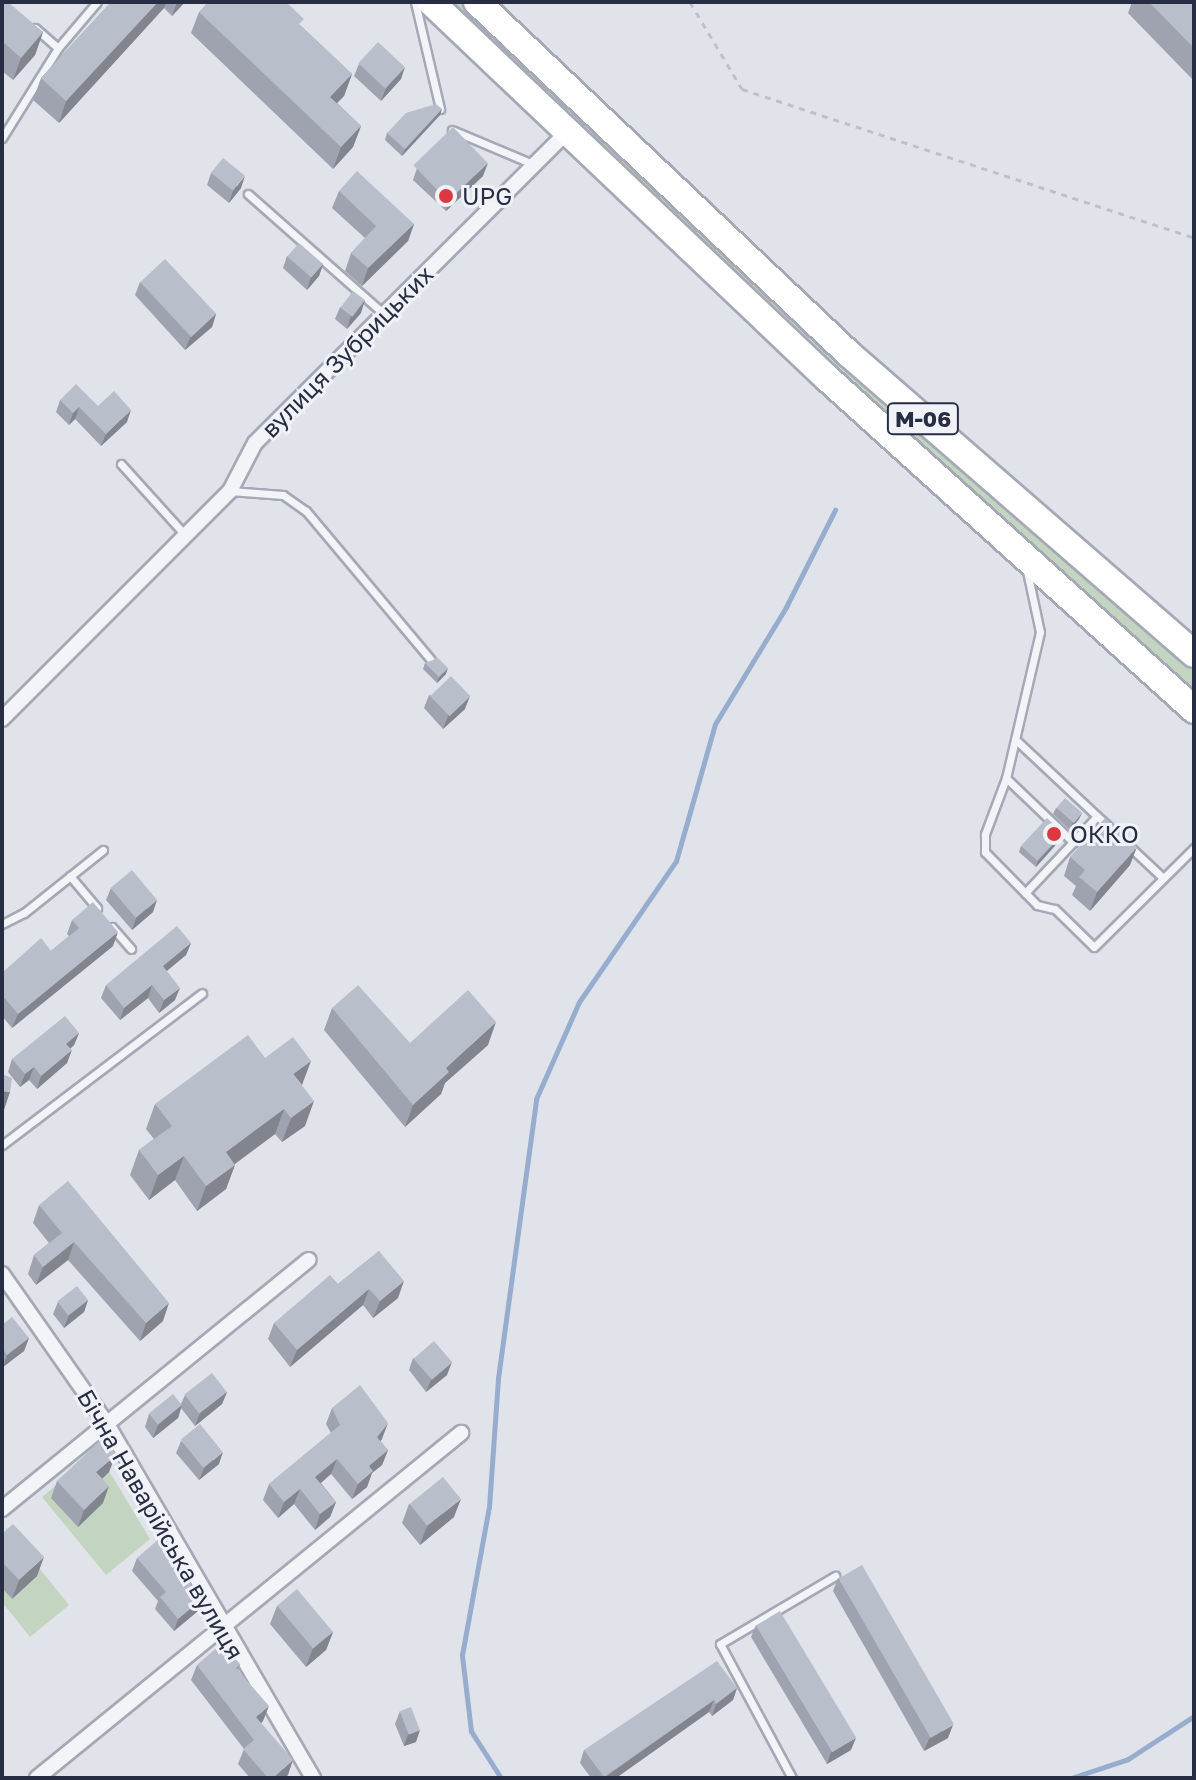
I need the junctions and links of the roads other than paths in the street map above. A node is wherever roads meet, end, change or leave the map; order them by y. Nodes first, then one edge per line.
1 (97, 2) edge
2 (415, 2) edge
3 (431, 2) edge
4 (477, 2) edge
5 (28, 21) edge
6 (58, 48) junction
7 (440, 109) edge
8 (570, 129) junction
9 (452, 130) edge
10 (2, 138) edge
11 (533, 164) junction
12 (248, 194) dead end
13 (384, 314) junction
14 (121, 464) dead end
15 (230, 491) junction
16 (186, 536) junction
17 (1021, 554) junction
18 (1194, 654) edge
19 (431, 660) edge
20 (1194, 710) edge
21 (2, 719) edge
22 (1016, 740) junction
23 (1006, 778) junction
24 (1097, 816) junction
25 (1073, 842) junction
26 (1194, 848) edge
27 (103, 850) dead end
28 (70, 876) junction
29 (1161, 876) junction
30 (1025, 893) junction
31 (2, 924) edge
32 (131, 949) dead end
33 (202, 993) dead end
34 (2, 1145) edge
35 (308, 1260) dead end
36 (2, 1274) edge
37 (107, 1424) junction
38 (461, 1433) dead end
39 (2, 1509) edge
40 (835, 1576) edge
41 (221, 1628) junction
42 (37, 1778) edge
43 (313, 1778) edge
44 (792, 1778) edge

1 - 6 lane
2 - 7 lane
3 - 8 highway, М-06
4 - 18 highway, М-06
5 - 6 lane
6 - 10 lane
8 - 11 street, вулиця Зубрицьких
8 - 17 highway, М-06
9 - 11 lane
11 - 13 street, вулиця Зубрицьких
12 - 13 lane
13 - 15 street, вулиця Зубрицьких
14 - 16 lane
15 - 16 street, вулиця Зубрицьких
15 - 19 lane
16 - 21 street, вулиця Зубрицьких
17 - 20 highway, М-06
17 - 22 lane
22 - 23 lane
22 - 24 lane
23 - 25 lane
23 - 30 lane
24 - 25 lane
24 - 29 lane
25 - 30 lane
26 - 29 lane
27 - 28 lane
28 - 31 lane
28 - 32 lane
29 - 30 lane
33 - 34 lane
35 - 37 street
36 - 37 street, Бічна Наварійська вулиця
37 - 39 street
37 - 41 street, Бічна Наварійська вулиця
38 - 41 street
40 - 44 lane
41 - 42 street
41 - 43 street, Бічна Наварійська вулиця

